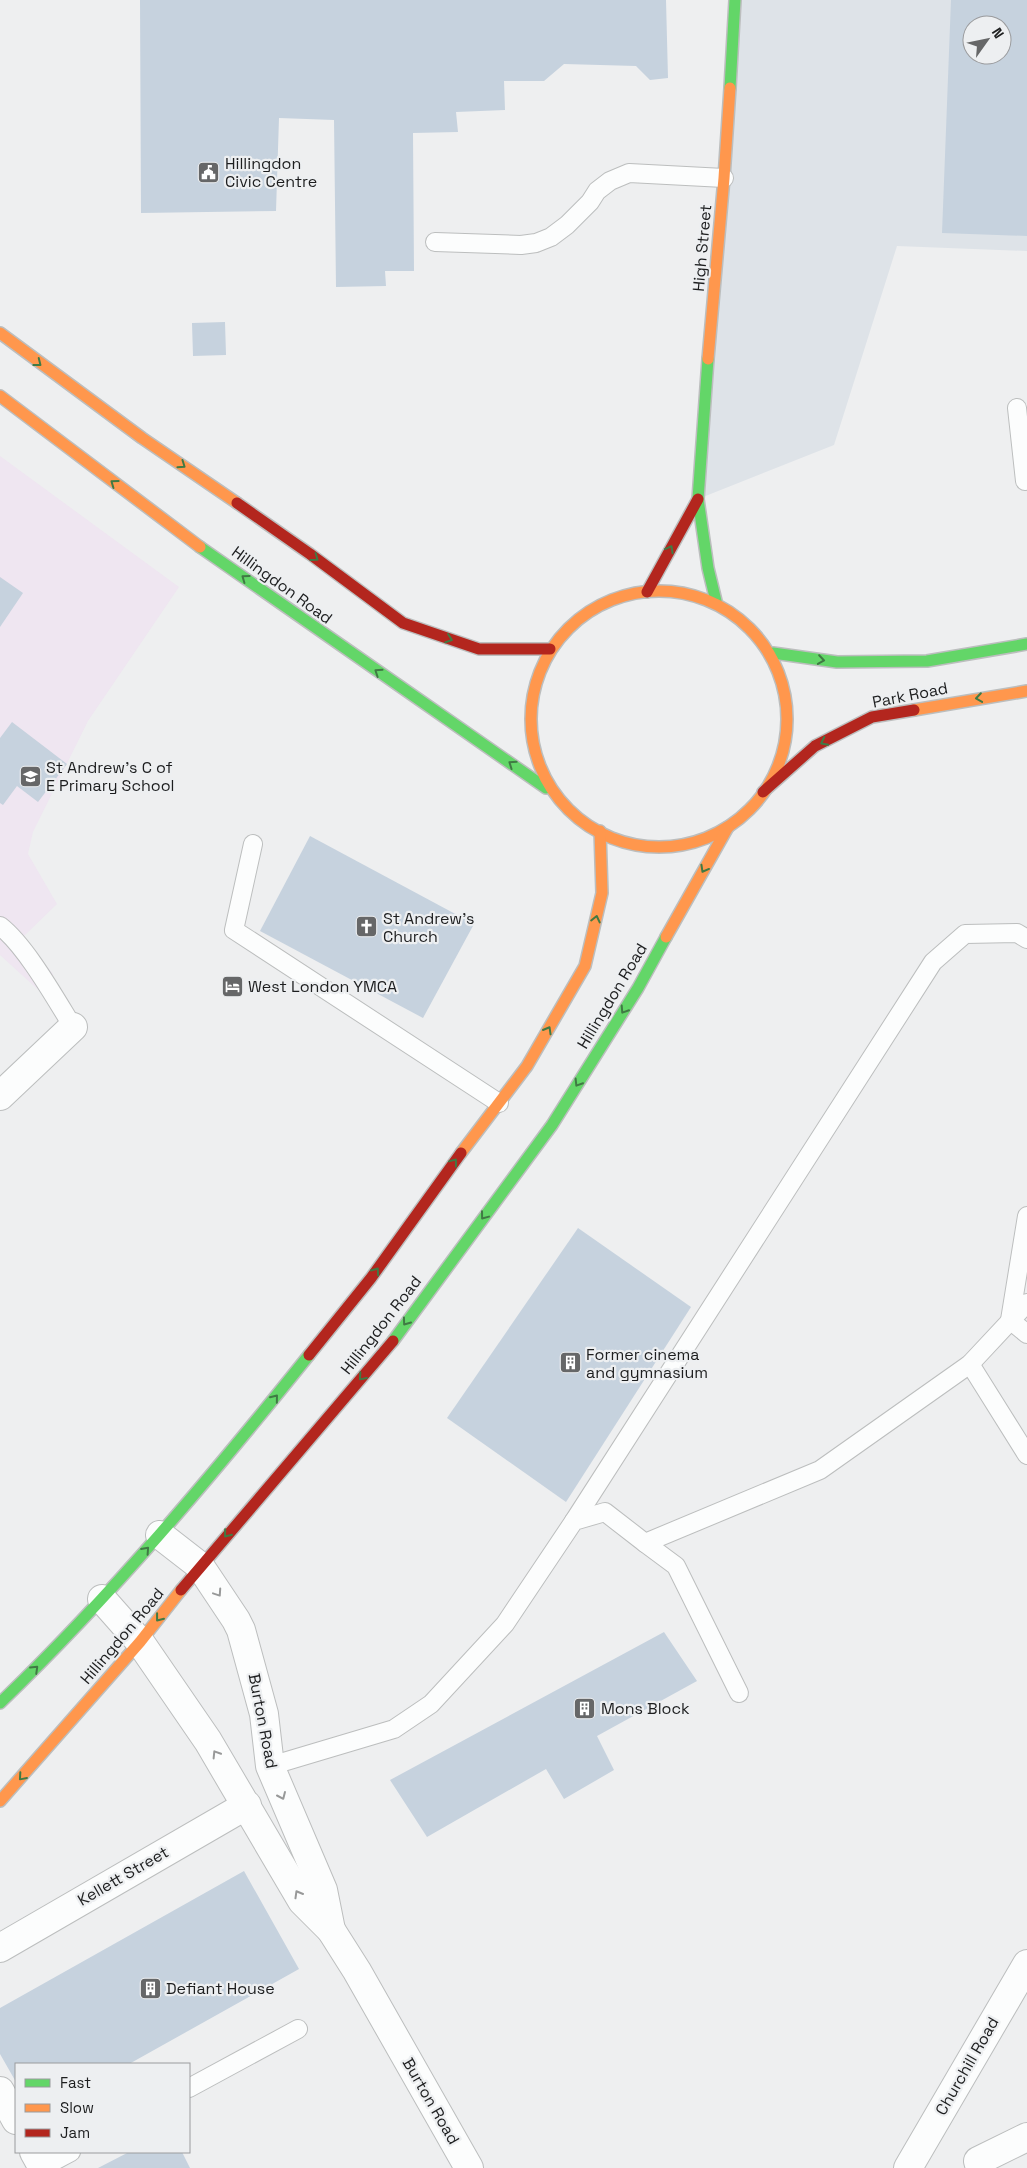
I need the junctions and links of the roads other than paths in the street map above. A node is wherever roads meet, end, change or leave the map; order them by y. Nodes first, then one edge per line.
1 (735, 0) edge
2 (724, 178) junction
3 (435, 242) dead end
4 (0, 332) edge
5 (0, 396) edge
6 (1017, 408) dead end
7 (1025, 481) dead end
8 (698, 499) junction
9 (647, 592) junction
10 (716, 601) junction
11 (1027, 644) edge
12 (550, 650) junction
13 (773, 653) junction
14 (1027, 691) edge
15 (552, 792) junction
16 (762, 792) junction
17 (728, 827) junction
18 (600, 831) junction
19 (253, 844) dead end
20 (0, 926) edge
21 (1027, 939) edge
22 (73, 1027) joint
23 (0, 1096) edge
24 (499, 1103) junction
25 (1027, 1216) edge
26 (1027, 1302) edge
27 (1010, 1320) junction
28 (1027, 1334) edge
29 (970, 1364) junction
30 (1027, 1456) edge
31 (574, 1521) junction
32 (160, 1535) junction
33 (645, 1543) junction
34 (200, 1566) junction
35 (102, 1599) junction
36 (140, 1642) junction
37 (740, 1693) dead end
38 (0, 1703) edge
39 (270, 1766) junction
40 (0, 1801) edge
41 (247, 1804) junction
42 (331, 1930) junction
43 (0, 1948) edge
44 (1027, 1964) edge
45 (298, 2029) dead end
46 (190, 2087) edge
47 (0, 2091) edge
48 (15, 2118) edge
49 (1027, 2138) edge
50 (68, 2153) edge
51 (40, 2164) edge
52 (469, 2168) edge
53 (908, 2168) edge
54 (980, 2168) edge

1 - 2 main road, High Street
2 - 3 lane
2 - 8 main road, High Street
4 -> 12 main road
15 -> 5 main road, Hillingdon Road
6 - 7 lane
9 -> 8 main road
8 - 10 main road
9 - 10 main road
9 - 12 main road
10 - 13 main road
13 -> 11 main road, Park Road
12 - 15 main road
13 - 16 main road
14 -> 16 main road, Park Road
15 - 18 main road
16 - 17 main road
17 - 18 main road
17 -> 34 main road, Hillingdon Road
24 -> 18 main road
19 - 24 lane
20 - 22 lane
21 - 31 lane
22 - 23 street
32 -> 24 main road
25 - 27 lane
26 - 27 lane
27 - 28 lane
27 - 29 lane
29 - 30 lane
29 - 33 lane
31 - 33 lane
31 - 39 lane
32 - 34 street, Burton Road
35 -> 32 main road
33 - 37 lane
34 -> 36 main road, Hillingdon Road
34 -> 39 street, Burton Road
35 - 36 street, Burton Road
38 -> 35 main road
36 -> 40 main road, Hillingdon Road
41 -> 36 street, Burton Road
39 -> 42 street, Burton Road
42 -> 41 street, Burton Road
41 - 43 street, Kellett Street
42 - 52 street, Burton Road
44 - 53 street, Churchill Road
45 - 46 lane
47 - 48 street
49 - 54 street
50 - 51 lane

